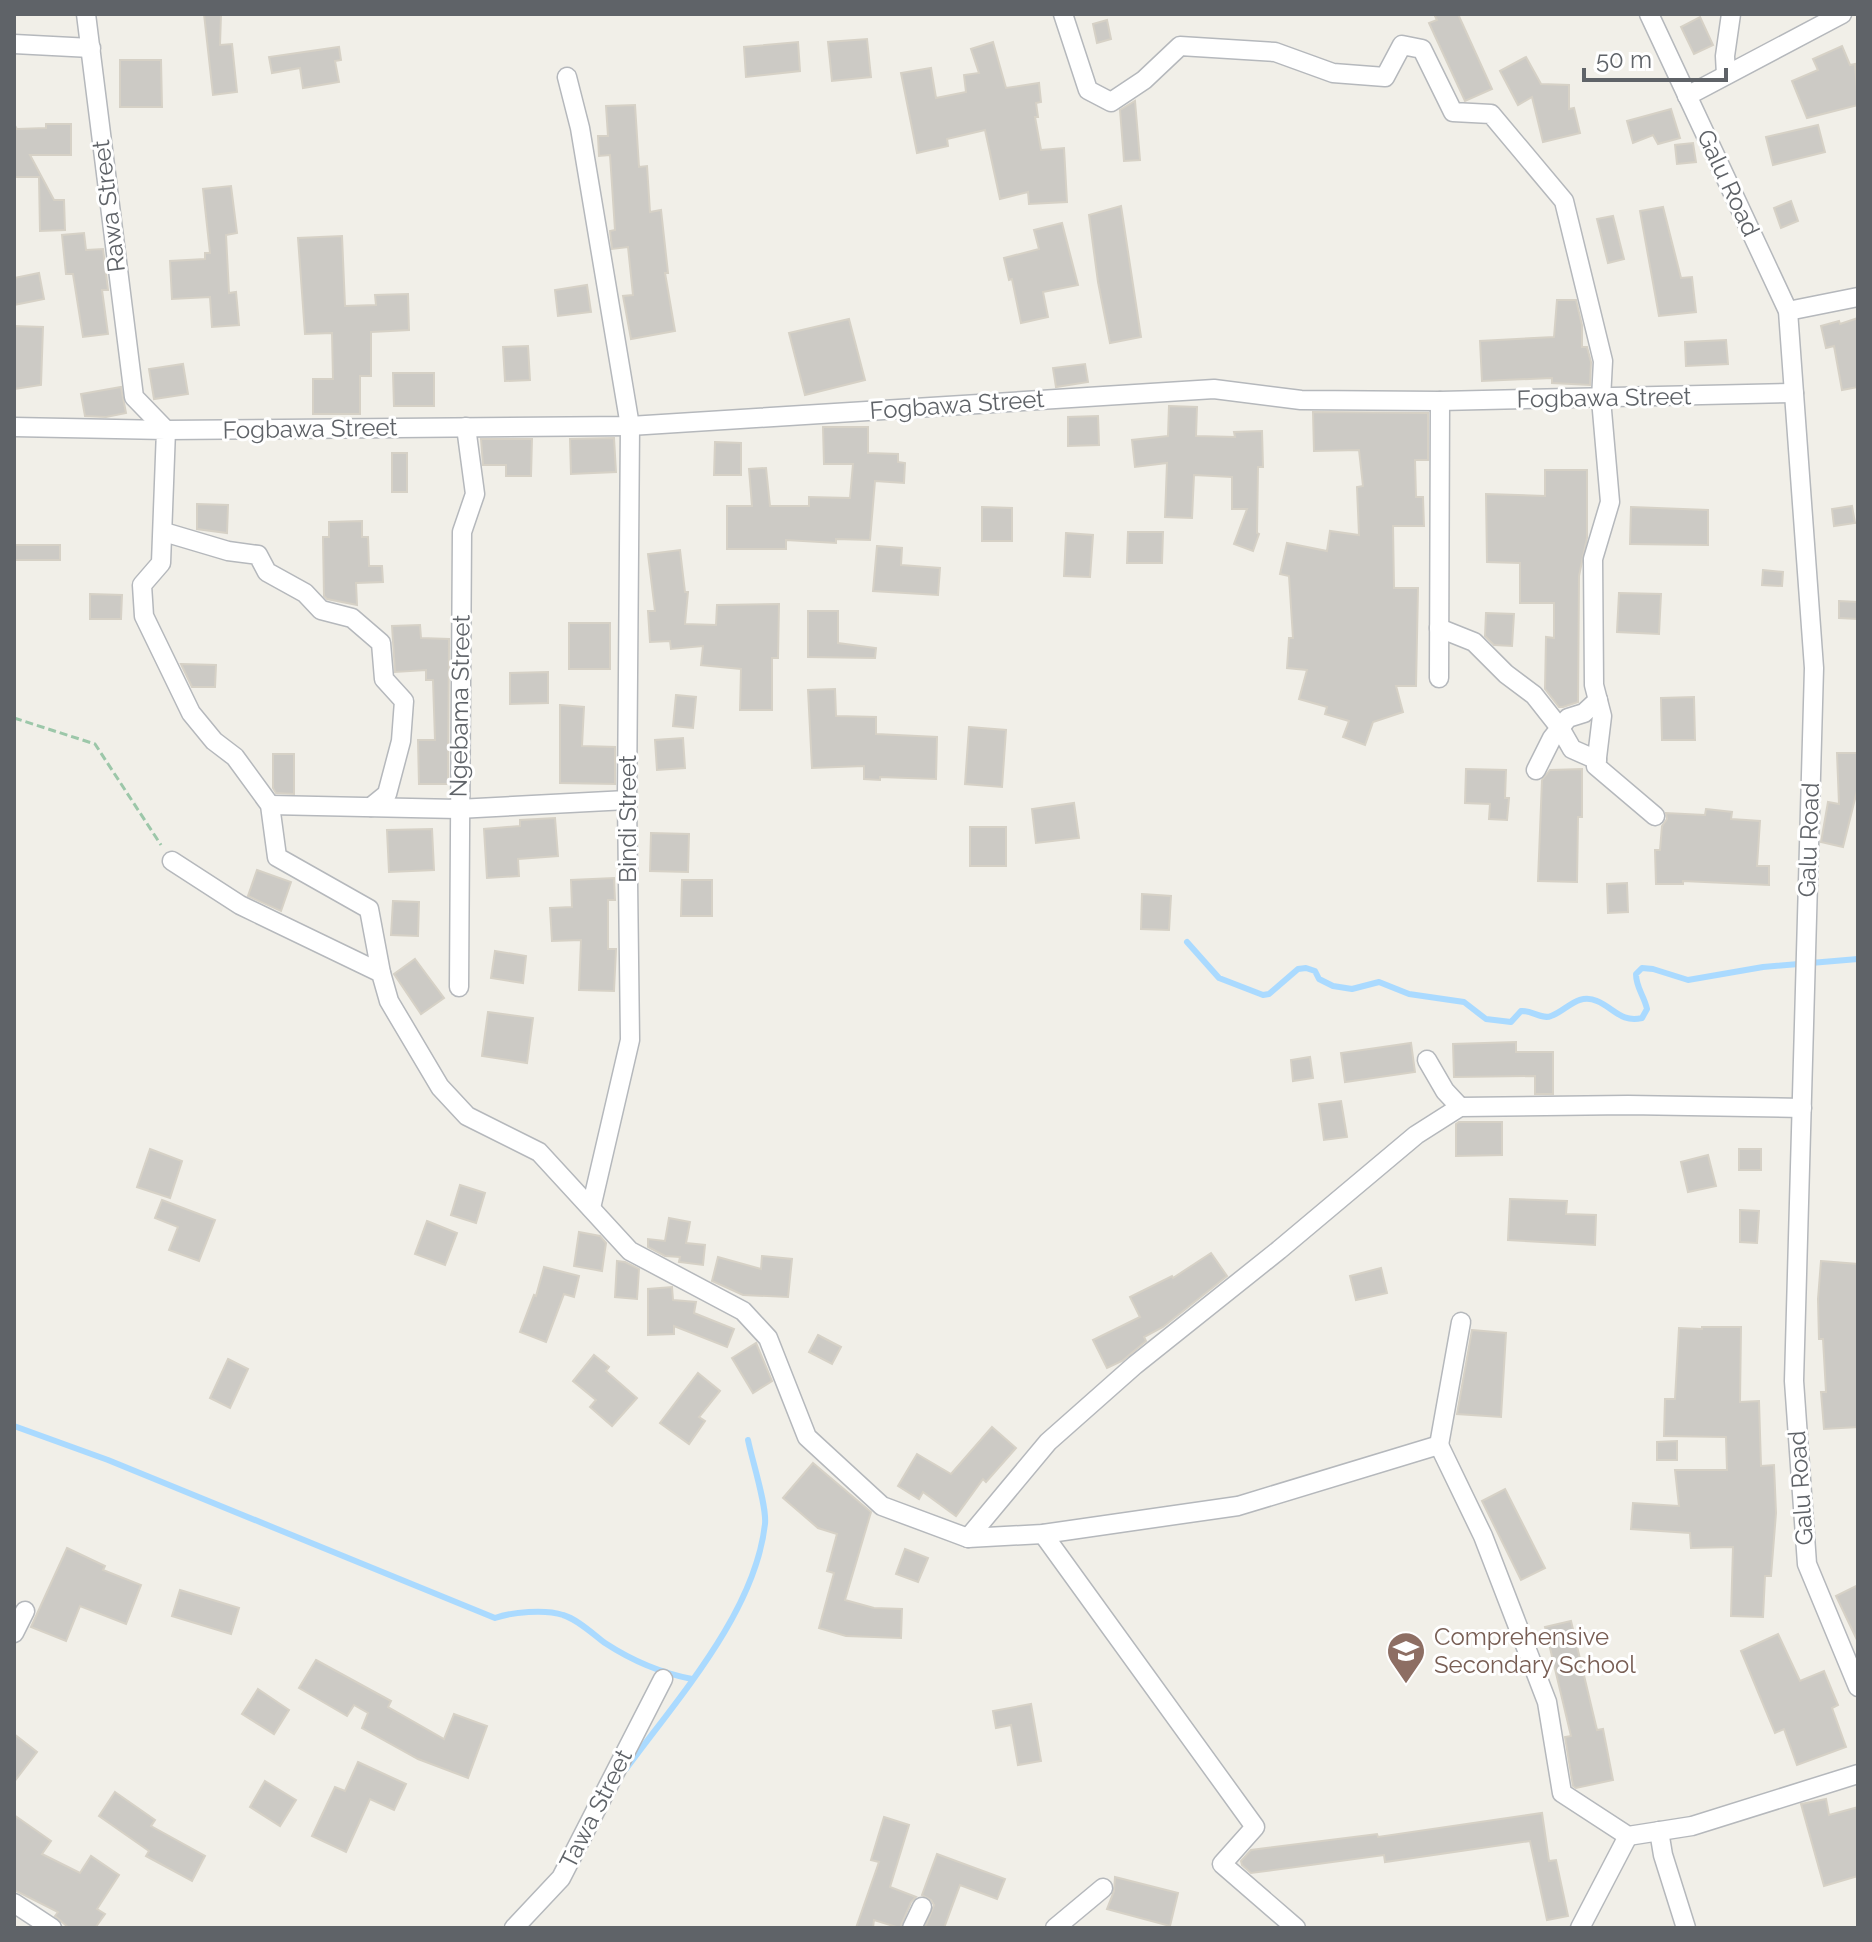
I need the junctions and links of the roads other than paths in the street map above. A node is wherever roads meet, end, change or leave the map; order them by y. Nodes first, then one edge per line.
1 (86, 14) edge
2 (1063, 14) edge
3 (1649, 14) edge
4 (1731, 14) edge
5 (1842, 14) edge
6 (14, 44) edge
7 (91, 48) junction
8 (1726, 75) junction
9 (567, 77) dead end
10 (1687, 96) junction
11 (1858, 297) edge
12 (1788, 311) junction
13 (1794, 393) junction
14 (1601, 399) junction
15 (1440, 401) junction
16 (630, 426) junction
17 (14, 427) edge
18 (466, 427) junction
19 (166, 430) junction
20 (164, 532) junction
21 (1439, 628) junction
22 (1439, 678) dead end
23 (1598, 700) junction
24 (1560, 728) junction
25 (1597, 760) junction
26 (1536, 770) dead end
27 (627, 800) junction
28 (270, 805) junction
29 (371, 807) junction
30 (458, 809) junction
31 (1655, 816) dead end
32 (172, 861) road end
33 (381, 973) junction
34 (459, 987) dead end
35 (1427, 1060) dead end
36 (1460, 1107) junction
37 (1802, 1108) junction
38 (591, 1208) junction
39 (1461, 1322) dead end
40 (1439, 1445) junction
41 (1043, 1534) junction
42 (968, 1538) junction
43 (25, 1611) dead end
44 (14, 1633) edge
45 (663, 1679) dead end
46 (1858, 1687) edge
47 (1858, 1774) edge
48 (1659, 1831) junction
49 (1628, 1836) junction
50 (1103, 1888) dead end
51 (14, 1903) edge
52 (922, 1907) dead end
53 (52, 1928) edge
54 (514, 1928) edge
55 (912, 1928) edge
56 (1055, 1928) edge
57 (1296, 1928) edge
58 (1580, 1928) edge
59 (1686, 1928) edge

1 - 7 street, Rawa Street
2 - 14 street
3 - 10 street, Galu Road
4 - 8 street
5 - 8 street
6 - 7 street
7 - 19 street, Rawa Street
8 - 10 street
9 - 16 street, Bindi Street
10 - 12 street, Galu Road
11 - 12 street
12 - 13 street, Galu Road
13 - 14 street, Fogbawa Street
13 - 37 street, Galu Road
14 - 15 street, Fogbawa Street
14 - 23 street
15 - 16 street, Fogbawa Street
15 - 21 street
16 - 18 street, Fogbawa Street
16 - 27 street, Bindi Street
17 - 19 street, Fogbawa Street
18 - 19 street, Fogbawa Street
18 - 30 street, Ngebama Street
19 - 20 street
20 - 28 street
20 - 29 street
21 - 22 street
21 - 24 street
23 - 24 street
23 - 25 street
24 - 25 street
24 - 26 street
25 - 31 street
27 - 30 street
27 - 38 street, Bindi Street
28 - 29 street
28 - 33 street
29 - 30 street
30 - 34 street, Ngebama Street
32 - 33 street
33 - 38 street
35 - 36 street
36 - 37 street
36 - 42 street
37 - 46 street, Galu Road
38 - 42 street
39 - 40 street
40 - 41 street
40 - 49 street
41 - 42 street
41 - 57 street
43 - 44 street
45 - 54 street, Tawa Street
47 - 48 street
48 - 49 street
48 - 59 street
49 - 58 street
50 - 56 street
51 - 53 street
52 - 55 street

